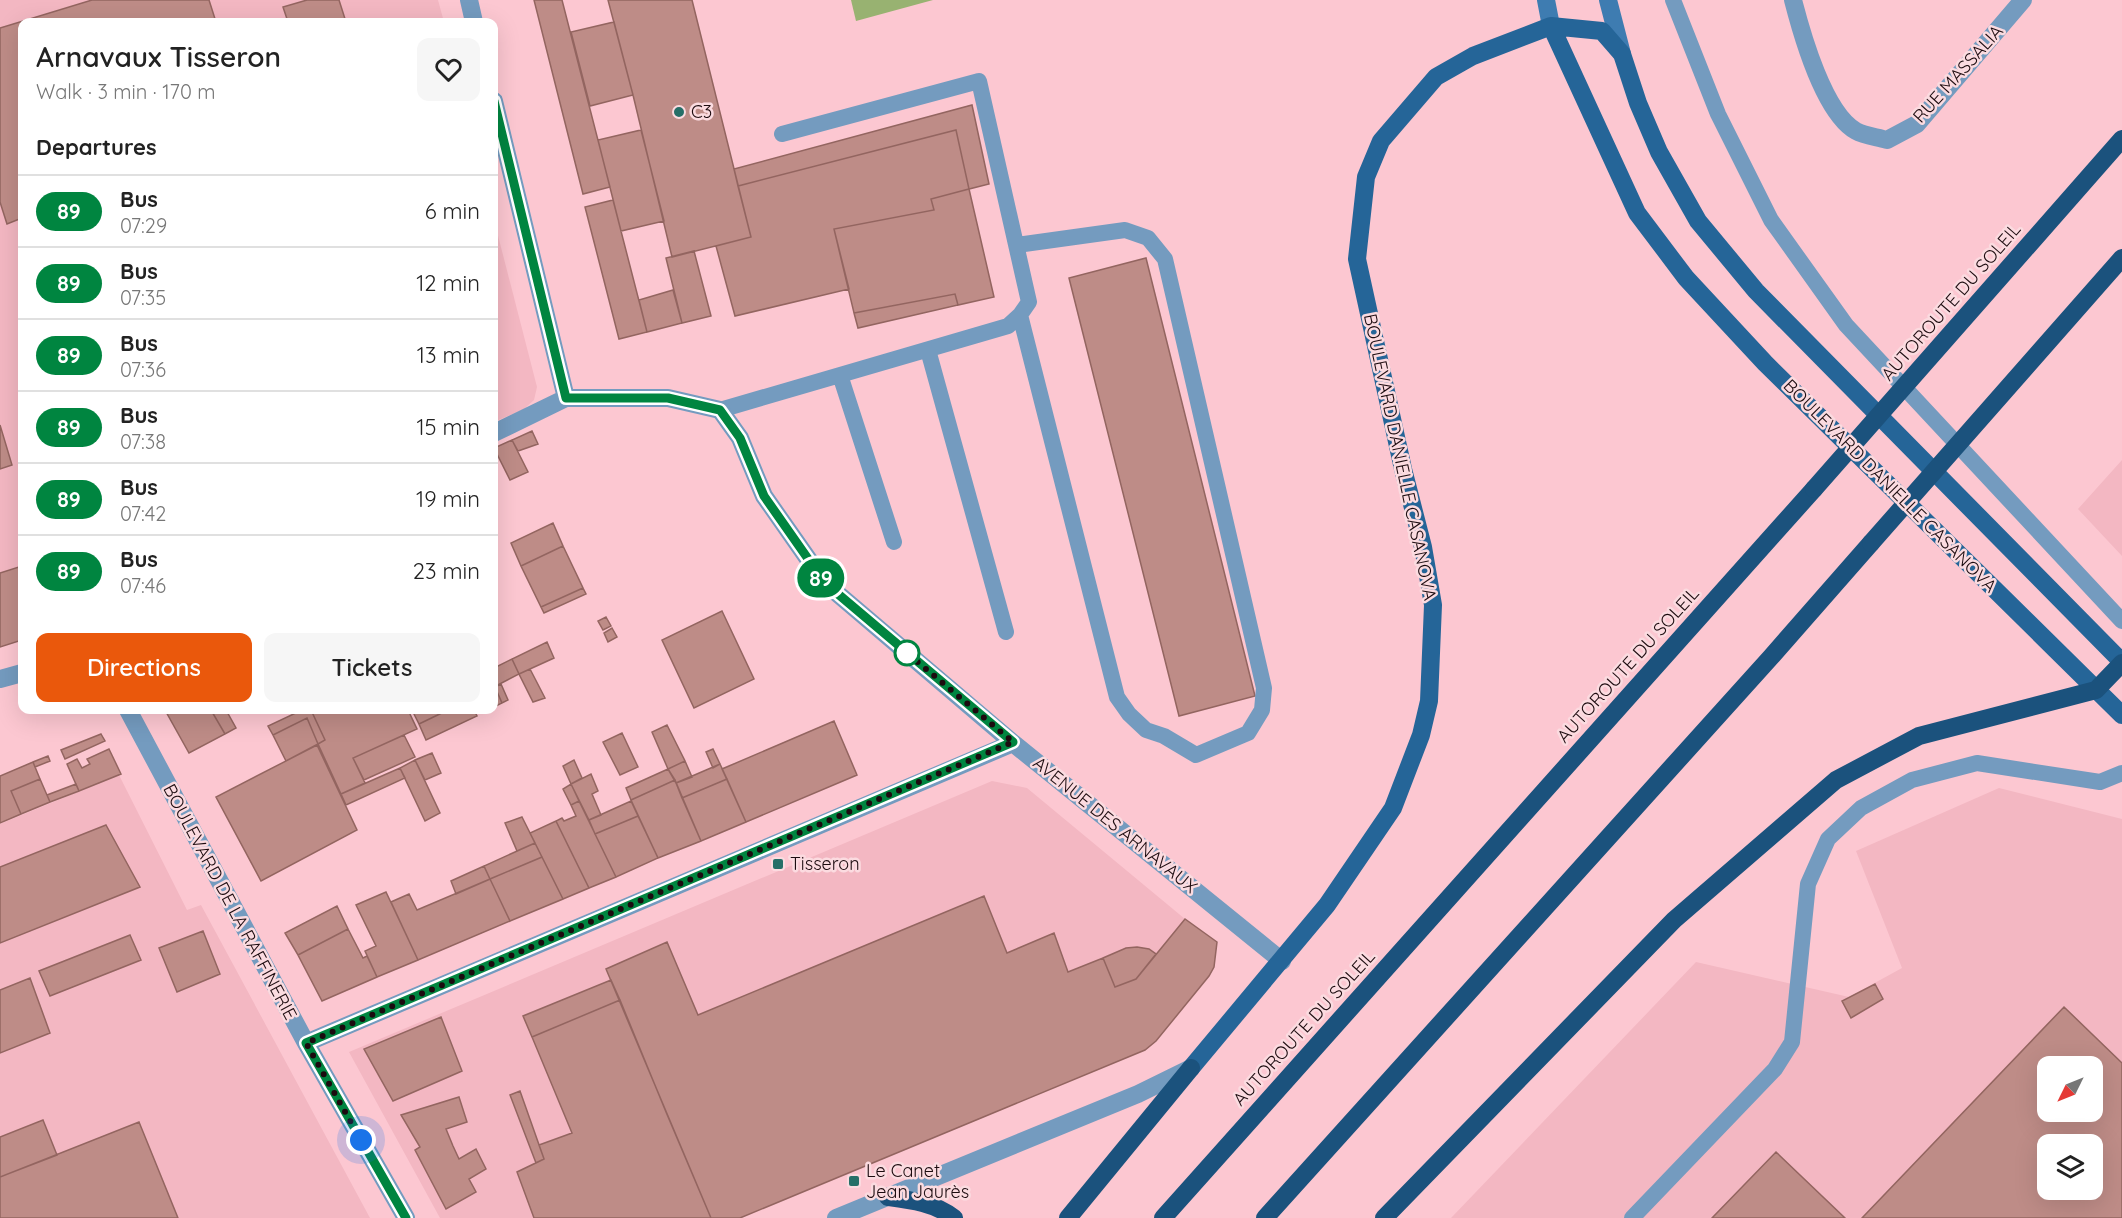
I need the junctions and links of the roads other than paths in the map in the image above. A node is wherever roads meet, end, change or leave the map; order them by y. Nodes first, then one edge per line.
1 (469, 0) edge
2 (1546, 0) edge
3 (1608, 0) edge
4 (1673, 0) edge
5 (1793, 0) edge
6 (2023, 0) edge
7 (473, 18) edge
8 (1551, 26) junction
9 (1622, 54) junction
10 (498, 118) edge
11 (782, 134) dead end
12 (2122, 139) edge
13 (1017, 245) junction
14 (2122, 258) edge
15 (1020, 315) junction
16 (928, 350) junction
17 (840, 375) junction
18 (566, 398) junction
19 (720, 410) junction
20 (498, 431) edge
21 (894, 542) dead end
22 (2122, 621) edge
23 (1006, 632) dead end
24 (2122, 663) edge
25 (18, 674) edge
26 (0, 679) edge
27 (2096, 690) junction
28 (130, 714) edge
29 (2122, 715) edge
30 (1013, 742) junction
31 (2122, 773) edge
32 (1282, 961) junction
33 (306, 1043) junction
34 (1191, 1068) junction
35 (888, 1197) junction
36 (406, 1218) edge
37 (836, 1218) edge
38 (954, 1218) edge
39 (1068, 1218) edge
40 (1163, 1218) edge
41 (1265, 1218) edge
42 (1384, 1218) edge
43 (1632, 1218) edge

1 - 7 street
2 - 8 main road
3 - 9 main road
4 - 22 lane
5 - 6 street, RUE MASSALIA
8 - 9 main road, BOULEVARD DANIELLE CASANOVA
8 - 27 main road, BOULEVARD DANIELLE CASANOVA
8 - 32 main road, BOULEVARD DANIELLE CASANOVA
9 - 24 main road, BOULEVARD DANIELLE CASANOVA
10 - 18 street
11 - 13 lane
12 - 40 highway, AUTOROUTE DU SOLEIL, bridge
13 - 15 lane
13 - 15 lane
14 - 41 highway, bridge
15 - 16 lane
16 - 17 lane
16 - 23 lane
17 - 19 lane
17 - 21 lane
18 - 19 street
18 - 20 street
19 - 30 street, AVENUE DES ARNAVAUX
24 - 27 highway
25 - 26 street
27 - 29 main road, BOULEVARD DANIELLE CASANOVA
27 - 42 highway
28 - 33 street, BOULEVARD DE LA RAFFINERIE
30 - 32 street, AVENUE DES ARNAVAUX
30 - 33 street
31 - 43 lane
32 - 34 main road, BOULEVARD DANIELLE CASANOVA
33 - 36 street, BOULEVARD DE LA RAFFINERIE
34 - 35 street, BOULEVARD DANIELLE CASANOVA
34 - 39 highway
35 - 37 street, BOULEVARD DANIELLE CASANOVA
35 - 38 highway

